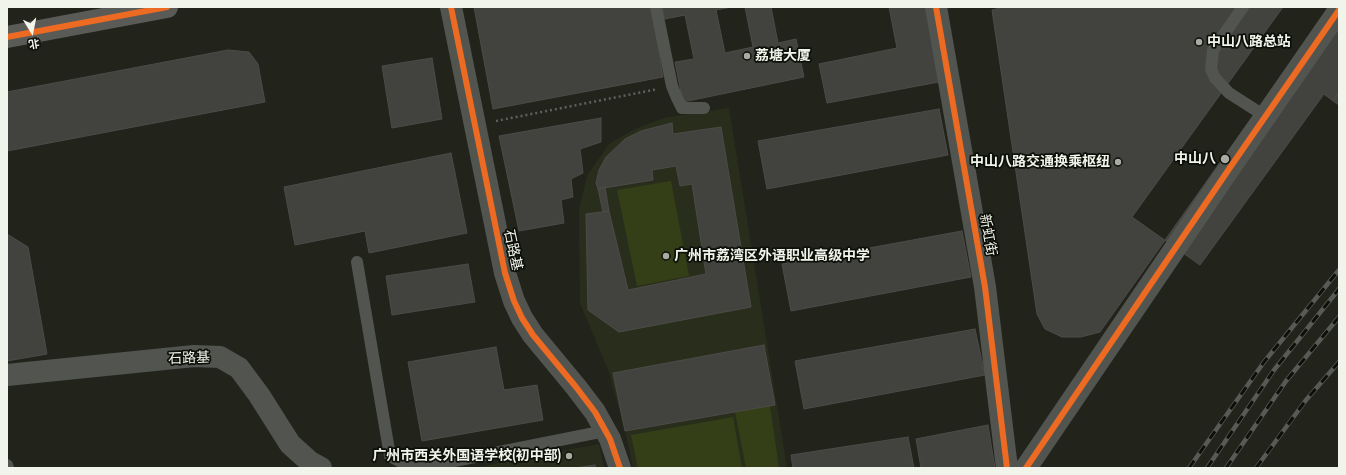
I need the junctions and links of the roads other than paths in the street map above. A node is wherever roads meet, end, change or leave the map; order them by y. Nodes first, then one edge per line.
1 (167, 7) edge
2 (451, 7) edge
3 (656, 7) edge
4 (936, 7) edge
5 (1243, 7) edge
6 (1339, 10) edge
7 (7, 37) edge
8 (704, 108) dead end
9 (1266, 116) junction
10 (357, 262) dead end
11 (7, 375) edge
12 (606, 431) junction
13 (7, 465) edge
14 (8, 468) edge
15 (321, 468) edge
16 (412, 468) edge
17 (419, 468) edge
18 (620, 468) edge
19 (1007, 468) edge
20 (1026, 468) edge

1 - 7 main road
2 - 12 street, 石路基
3 - 8 lane
4 - 19 street, 新虹街
5 - 9 lane
6 - 9 street
9 - 20 street
10 - 16 lane
11 - 15 street, 石路基
12 - 17 lane
12 - 18 street, 石路基
13 - 14 lane

